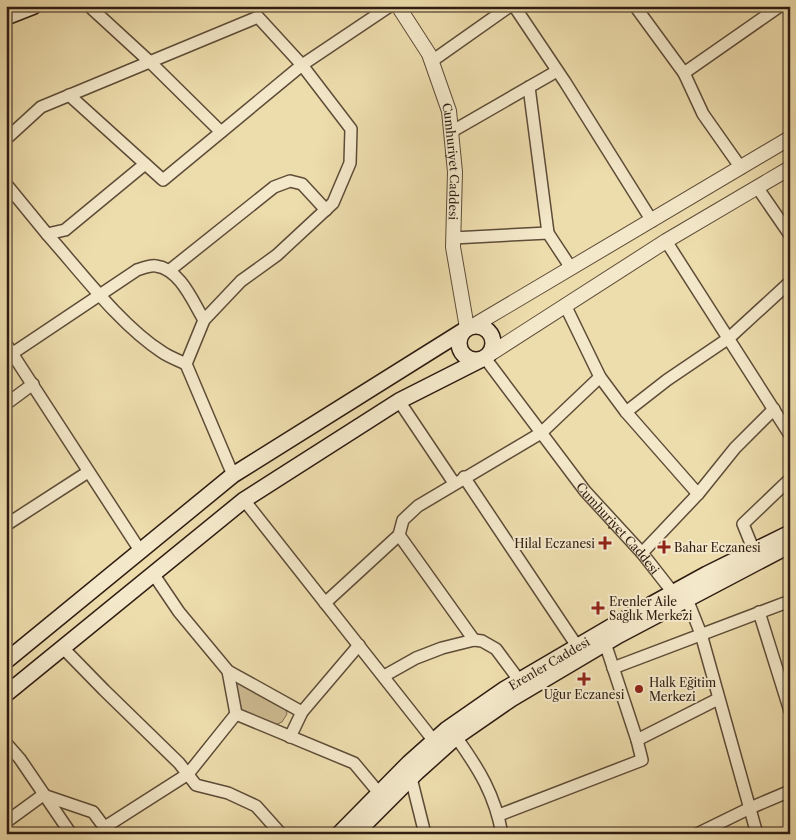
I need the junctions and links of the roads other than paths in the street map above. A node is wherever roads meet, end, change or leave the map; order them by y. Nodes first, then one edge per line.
1 (34, 6) edge
2 (89, 6) edge
3 (390, 6) edge
4 (398, 6) edge
5 (510, 6) edge
6 (514, 6) edge
7 (635, 6) edge
8 (780, 6) edge
9 (495, 11) edge
10 (259, 12) edge
11 (6, 17) edge
12 (432, 61) junction
13 (150, 62) junction
14 (302, 65) junction
15 (557, 71) junction
16 (684, 73) junction
17 (529, 87) junction
18 (69, 95) junction
19 (221, 132) junction
20 (451, 132) junction
21 (790, 138) edge
22 (6, 139) edge
23 (145, 164) junction
24 (741, 168) junction
25 (790, 168) edge
26 (6, 184) edge
27 (757, 188) junction
28 (326, 210) junction
29 (652, 221) junction
30 (548, 233) junction
31 (47, 234) junction
32 (790, 235) edge
33 (453, 238) junction
34 (666, 241) junction
35 (571, 268) junction
36 (170, 270) junction
37 (790, 282) edge
38 (100, 295) junction
39 (565, 305) junction
40 (204, 320) junction
41 (468, 328) junction
42 (729, 338) junction
43 (10, 349) edge
44 (485, 357) junction
45 (186, 364) junction
46 (600, 377) junction
47 (33, 384) junction
48 (399, 401) junction
49 (6, 404) edge
50 (774, 409) junction
51 (626, 412) junction
52 (540, 433) junction
53 (790, 435) edge
54 (88, 472) junction
55 (233, 475) junction
56 (790, 478) edge
57 (459, 480) junction
58 (698, 494) junction
59 (244, 500) junction
60 (6, 525) edge
61 (790, 533) edge
62 (399, 535) junction
63 (790, 545) edge
64 (754, 551) junction
65 (141, 552) junction
66 (642, 553) junction
67 (154, 574) junction
68 (680, 598) junction
69 (790, 601) edge
70 (325, 603) junction
71 (759, 612) junction
72 (701, 634) junction
73 (474, 640) junction
74 (604, 643) junction
75 (359, 645) junction
76 (577, 646) junction
77 (63, 648) junction
78 (7, 658) edge
79 (614, 668) junction
80 (228, 671) junction
81 (384, 676) junction
82 (519, 680) junction
83 (6, 694) edge
84 (718, 699) junction
85 (790, 711) edge
86 (302, 712) junction
87 (236, 714) junction
88 (290, 737) junction
89 (456, 737) junction
90 (638, 740) junction
91 (434, 741) junction
92 (6, 743) edge
93 (188, 774) junction
94 (411, 778) junction
95 (790, 791) edge
96 (379, 793) junction
97 (43, 795) junction
98 (750, 808) junction
99 (499, 815) junction
100 (6, 822) edge
101 (107, 831) edge
102 (71, 834) edge
103 (281, 834) edge
104 (339, 834) edge
105 (355, 834) edge
106 (425, 834) edge
107 (502, 834) edge
108 (697, 834) edge
109 (757, 834) edge

1 - 11 main road
2 - 13 street
3 - 14 street
4 - 12 street, Cumhuriyet Caddesi
5 - 9 street
6 - 15 street
7 - 16 street
8 - 16 street
9 - 12 street
10 - 13 street
10 - 14 street
12 - 20 street, Cumhuriyet Caddesi
13 - 18 street
13 - 19 street
14 - 19 street
14 - 28 street
15 - 17 street
15 - 29 street
16 - 24 street
17 - 20 street
17 - 30 street
18 - 22 street
18 - 23 street
19 - 23 street
20 - 33 street, Cumhuriyet Caddesi
21 - 24 street
23 - 31 street
24 - 29 street
25 - 27 street
26 - 31 street
27 - 32 street
27 - 34 street
28 - 36 street
28 - 40 street
29 - 35 street
30 - 33 street
30 - 35 street
31 - 38 street
33 - 41 street, Cumhuriyet Caddesi
34 - 39 street
34 - 42 street
35 - 41 street
36 - 38 street
36 - 40 street
37 - 42 street
38 - 43 street
38 - 45 street
39 - 44 street
39 - 46 street
40 - 45 street
41 - 44 main road
41 - 44 main road
41 - 55 main road
42 - 50 street
42 - 51 street
43 - 47 street
44 - 48 main road
44 - 52 street, Cumhuriyet Caddesi
45 - 55 street
46 - 51 street
46 - 52 street
47 - 49 street
47 - 54 street
48 - 57 street
48 - 59 main road
50 - 53 street
50 - 58 street
51 - 58 street
52 - 57 street
52 - 66 street, Cumhuriyet Caddesi
54 - 60 street
54 - 65 street
55 - 65 main road
56 - 64 street
57 - 62 street
57 - 76 street
58 - 66 street
59 - 67 main road
59 - 70 street
61 - 64 main road, Erenler Caddesi
62 - 70 street
62 - 73 street
63 - 68 main road, Erenler Caddesi
64 - 68 main road, Erenler Caddesi
65 - 78 main road
66 - 68 street, Cumhuriyet Caddesi
67 - 77 main road
67 - 80 street
68 - 72 street, Cumhuriyet Caddesi
68 - 74 main road, Erenler Caddesi
68 - 76 main road, Erenler Caddesi
69 - 71 street
70 - 75 street
71 - 72 street
71 - 85 street
72 - 79 street
72 - 84 street, Cumhuriyet Caddesi
73 - 81 street
73 - 82 street
74 - 79 street
74 - 89 main road, Erenler Caddesi
75 - 81 street
75 - 86 street
76 - 82 main road, Erenler Caddesi
77 - 83 main road
77 - 93 street
79 - 90 street
80 - 86 street
80 - 87 street
81 - 91 street
82 - 91 main road, Erenler Caddesi
84 - 90 street
84 - 98 street, Cumhuriyet Caddesi
86 - 88 street
87 - 88 street
87 - 93 street
88 - 96 street
89 - 94 main road, Erenler Caddesi
89 - 99 street
90 - 99 street
91 - 96 main road, Erenler Caddesi
92 - 97 street
93 - 101 street
93 - 103 street
94 - 105 main road, Erenler Caddesi
94 - 106 street
95 - 98 street
96 - 104 main road, Erenler Caddesi
97 - 100 street
97 - 101 street
97 - 102 street
98 - 108 street
98 - 109 street, Cumhuriyet Caddesi
99 - 107 street

